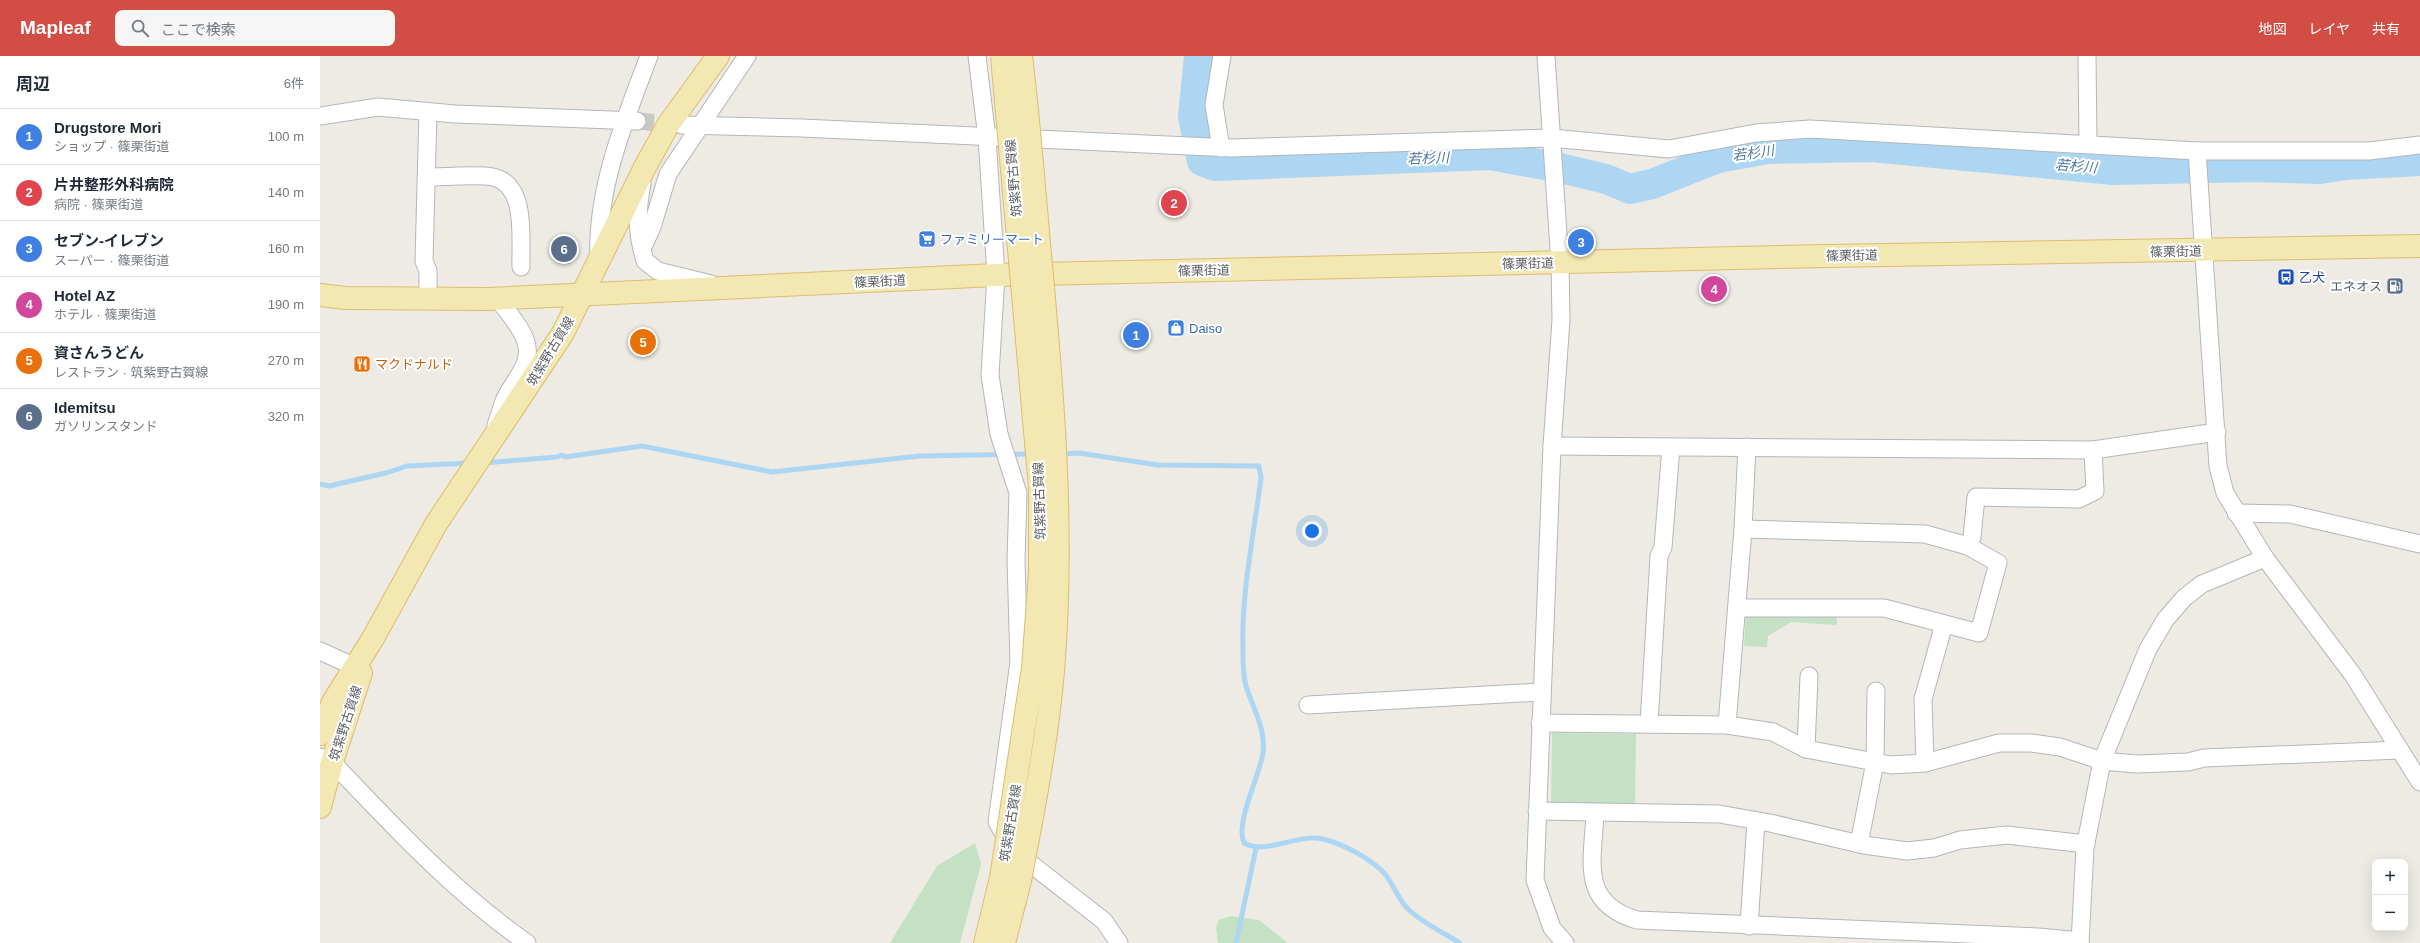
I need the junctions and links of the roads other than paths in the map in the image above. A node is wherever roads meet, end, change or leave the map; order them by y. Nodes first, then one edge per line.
1 (649, 56) edge
2 (718, 56) edge
3 (747, 56) edge
4 (977, 56) edge
5 (1002, 56) edge
6 (1021, 56) edge
7 (1222, 56) edge
8 (1546, 56) edge
9 (2087, 56) edge
10 (428, 112) junction
11 (320, 116) edge
12 (631, 120) junction
13 (682, 125) tunnel mouth
14 (699, 127) junction
15 (987, 138) junction
16 (1551, 138) junction
17 (2088, 144) junction
18 (2420, 145) edge
19 (1221, 148) junction
20 (2197, 150) junction
21 (645, 166) junction
22 (426, 177) junction
23 (2420, 246) edge
24 (642, 249) junction
25 (2205, 251) junction
26 (599, 258) junction
27 (1560, 263) junction
28 (521, 267) dead end
29 (996, 275) junction
30 (732, 288) junction
31 (581, 293) junction
32 (320, 295) edge
33 (497, 298) junction
34 (428, 299) junction
35 (2217, 432) junction
36 (490, 444) junction
37 (1552, 446) junction
38 (1670, 447) junction
39 (1747, 447) junction
40 (2093, 450) junction
41 (2236, 512) junction
42 (1743, 529) junction
43 (2420, 544) edge
44 (1968, 546) junction
45 (2264, 558) junction
46 (1737, 608) junction
47 (1944, 624) junction
48 (372, 640) junction
49 (320, 651) edge
50 (355, 667) junction
51 (1809, 676) dead end
52 (1876, 690) dead end
53 (1541, 692) junction
54 (1308, 705) dead end
55 (1540, 723) junction
56 (1649, 724) junction
57 (1727, 725) junction
58 (320, 734) edge
59 (1806, 749) junction
60 (2400, 750) junction
61 (326, 760) edge
62 (2102, 761) junction
63 (1875, 762) junction
64 (1925, 763) junction
65 (2420, 782) edge
66 (320, 807) edge
67 (1537, 811) junction
68 (1595, 813) junction
69 (1756, 821) junction
70 (1859, 844) junction
71 (2086, 844) junction
72 (1010, 880) junction
73 (1749, 926) junction
74 (2080, 942) edge
75 (527, 943) edge
76 (985, 943) edge
77 (1004, 943) edge
78 (1119, 943) edge
79 (1565, 943) edge

1 - 12 street
2 - 21 main road, 筑紫野古賀線
3 - 14 street
4 - 15 street
5 - 72 main road, 筑紫野古賀線, bridge
6 - 72 main road, 筑紫野古賀線, bridge
7 - 19 street
8 - 16 street
9 - 17 street
10 - 11 street
10 - 12 street
10 - 22 street
12 - 26 street
13 - 14 street
14 - 15 street
14 - 24 street
15 - 19 street
15 - 29 street
16 - 17 street
16 - 19 street
16 - 27 street
17 - 20 street
18 - 20 street
20 - 25 street
21 - 24 street
21 - 26 main road, 筑紫野古賀線
22 - 28 street
22 - 34 street
23 - 25 main road, 篠栗街道
24 - 30 street
25 - 27 main road, 篠栗街道
25 - 35 street
26 - 31 main road, 筑紫野古賀線
27 - 29 main road, 篠栗街道
27 - 37 street
29 - 30 main road, 篠栗街道
29 - 78 street
30 - 31 main road, 篠栗街道
31 - 33 main road, 篠栗街道
31 - 36 main road, 筑紫野古賀線
32 - 34 main road, 篠栗街道
33 - 34 main road, 篠栗街道
33 - 36 street
35 - 40 street
35 - 41 street
36 - 48 main road, 筑紫野古賀線
37 - 38 street
37 - 53 street
38 - 39 street
38 - 56 street
39 - 40 street
39 - 42 street
40 - 44 street
41 - 43 street
41 - 45 street
42 - 44 street
42 - 46 street
44 - 47 street
45 - 60 street
45 - 62 street
46 - 47 street
46 - 57 street
47 - 64 street
48 - 50 main road, 筑紫野古賀線
48 - 61 main road, 筑紫野古賀線
49 - 50 street
50 - 58 main road, 筑紫野古賀線
51 - 59 street
52 - 63 street
53 - 54 street
53 - 55 street
55 - 56 street
55 - 67 street
56 - 57 street
57 - 59 street
59 - 63 street
60 - 62 street
60 - 65 street
61 - 66 main road, 筑紫野古賀線
61 - 75 street
62 - 64 street
62 - 71 street
63 - 64 street
63 - 70 street
67 - 68 street
67 - 79 street
68 - 69 street
68 - 73 street
69 - 70 street
69 - 73 street
70 - 71 street
71 - 74 street
72 - 76 main road, 筑紫野古賀線
72 - 77 main road, 筑紫野古賀線
73 - 74 street

